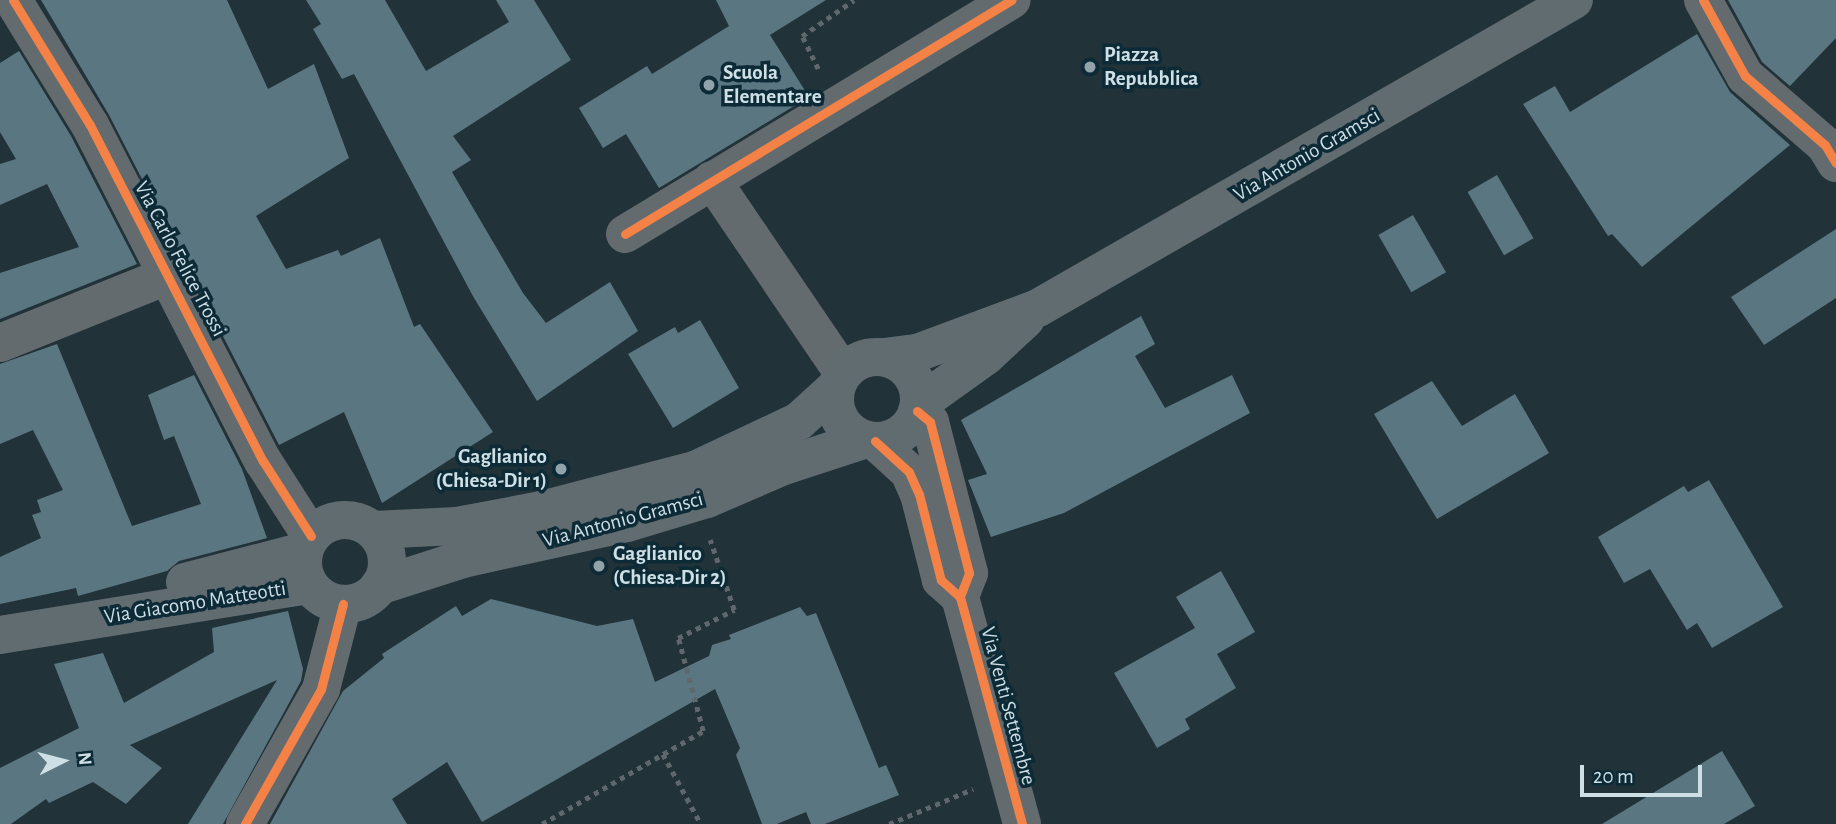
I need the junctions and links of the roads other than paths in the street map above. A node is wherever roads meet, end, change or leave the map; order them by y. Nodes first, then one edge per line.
1 (13, 0) edge
2 (1012, 0) edge
3 (1574, 0) edge
4 (1703, 0) edge
5 (1836, 163) edge
6 (712, 180) junction
7 (625, 234) dead end
8 (169, 275) junction
9 (1038, 308) junction
10 (0, 344) edge
11 (884, 356) junction
12 (839, 380) junction
13 (918, 408) junction
14 (869, 441) junction
15 (373, 530) junction
16 (308, 557) junction
17 (379, 586) junction
18 (960, 597) junction
19 (343, 604) junction
20 (0, 635) edge
21 (245, 824) edge
22 (1022, 824) edge

1 - 8 street, Via Carlo Felice Trossi
2 - 6 street
3 - 9 main road, Via Antonio Gramsci
4 - 5 street
6 - 7 street
6 - 12 street
8 - 10 street
8 - 16 street, Via Carlo Felice Trossi
9 - 11 main road, Via Antonio Gramsci
9 - 13 main road, Via Antonio Gramsci
11 - 12 main road
11 - 13 main road
12 - 14 main road
12 - 15 main road, Via Antonio Gramsci
13 - 14 main road
13 - 18 street, Via Venti Settembre
14 - 17 main road, Via Antonio Gramsci
14 - 18 street, Via Venti Settembre
15 - 16 main road
15 - 17 main road
16 - 19 main road
16 - 20 main road, Via Giacomo Matteotti
17 - 19 main road
18 - 22 street, Via Venti Settembre
19 - 21 street

